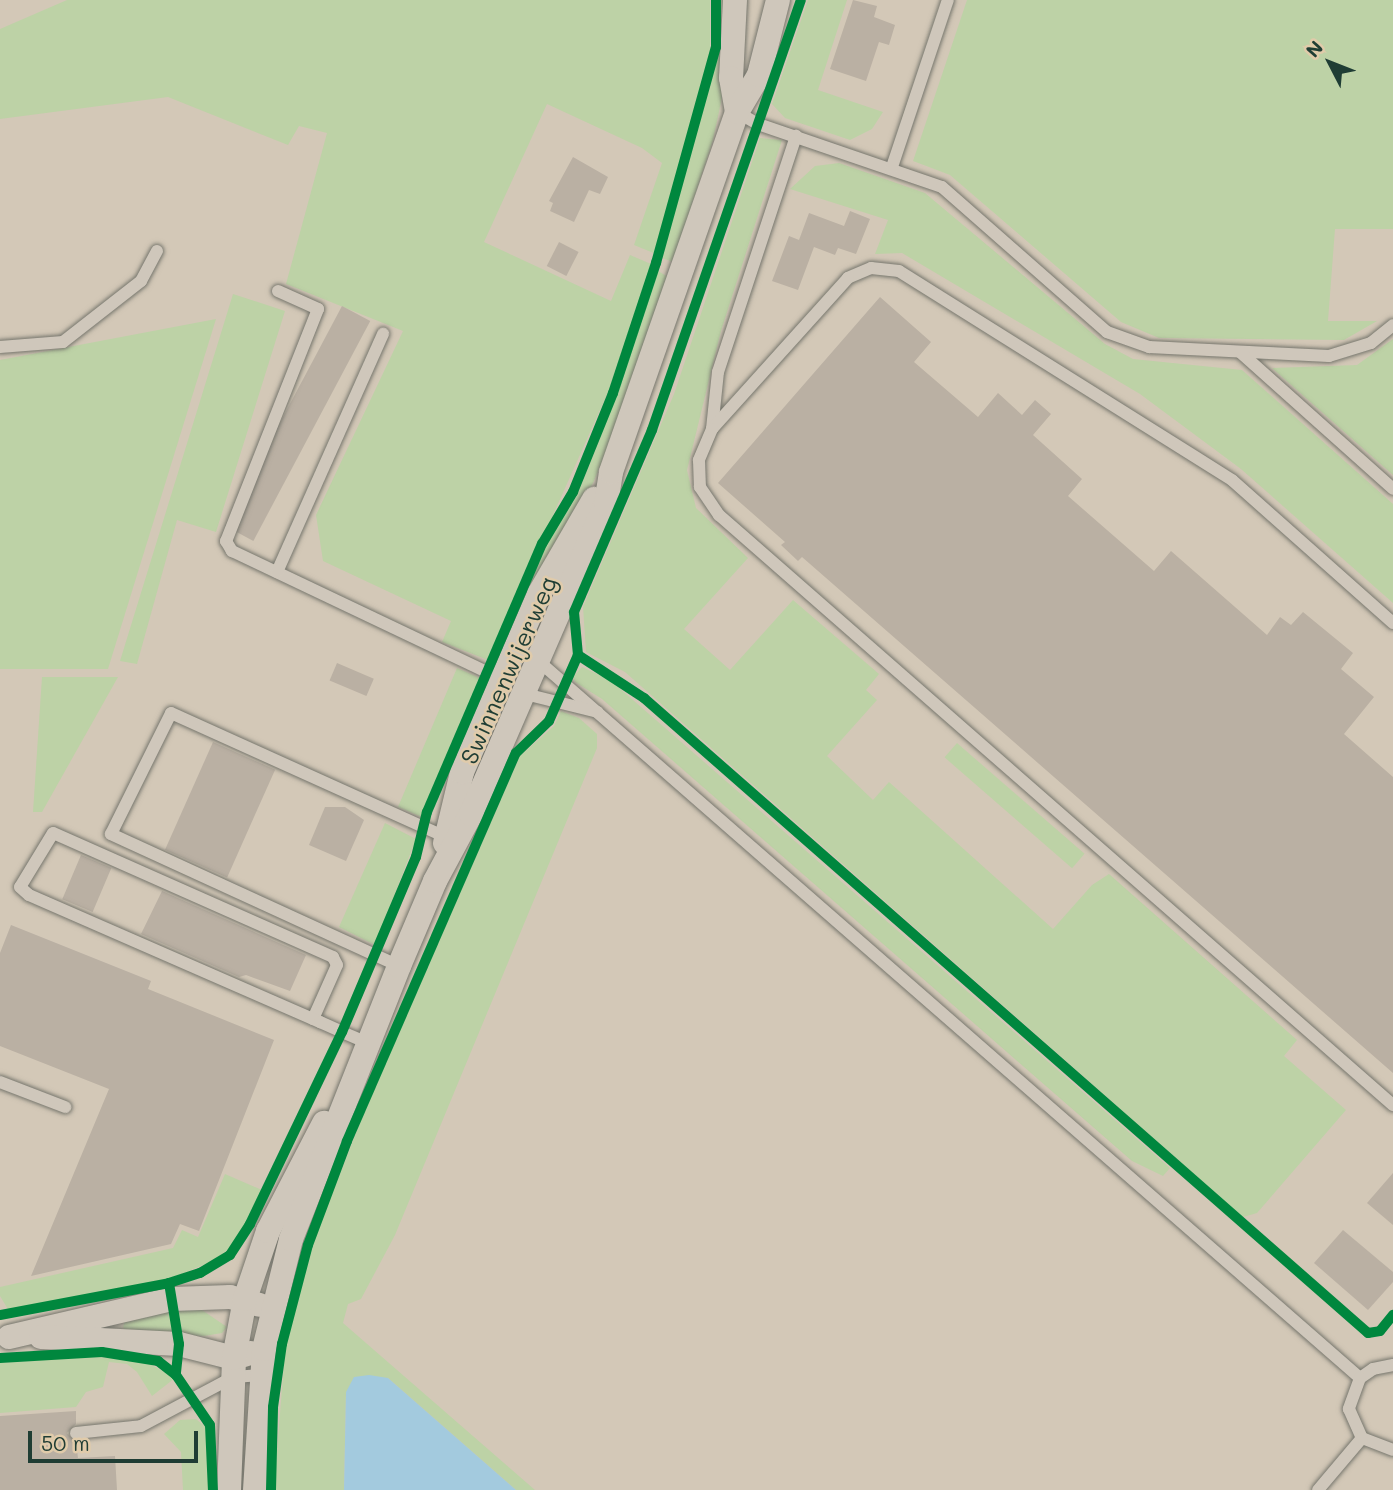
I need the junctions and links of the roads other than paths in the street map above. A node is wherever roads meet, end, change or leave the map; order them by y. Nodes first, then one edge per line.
1 (735, 0) edge
2 (778, 0) edge
3 (948, 0) edge
4 (737, 112) junction
5 (796, 136) junction
6 (892, 167) junction
7 (157, 251) dead end
8 (278, 291) dead end
9 (1393, 325) edge
10 (383, 334) dead end
11 (0, 347) edge
12 (1240, 352) junction
13 (712, 429) junction
14 (611, 472) junction
15 (1393, 489) edge
16 (276, 572) junction
17 (1393, 623) edge
18 (515, 650) junction
19 (539, 660) junction
20 (501, 682) junction
21 (524, 694) junction
22 (598, 712) junction
23 (451, 839) junction
24 (398, 966) junction
25 (313, 1019) junction
26 (362, 1051) junction
27 (0, 1082) edge
28 (1393, 1105) edge
29 (65, 1107) dead end
30 (245, 1299) junction
31 (273, 1311) junction
32 (4, 1337) edge
33 (264, 1349) junction
34 (1393, 1365) edge
35 (234, 1367) junction
36 (262, 1375) junction
37 (1360, 1378) junction
38 (76, 1433) dead end
39 (1362, 1438) junction
40 (1393, 1450) edge
41 (229, 1490) edge
42 (255, 1490) edge
43 (1318, 1490) edge

1 - 4 street, Swinnenwijerweg
2 - 4 street, Swinnenwijerweg
3 - 6 lane
4 - 5 lane
4 - 14 street, Swinnenwijerweg
5 - 6 lane
5 - 13 lane
6 - 12 lane
7 - 11 lane
8 - 16 lane
9 - 12 lane
10 - 16 lane
12 - 15 lane
13 - 17 lane
13 - 28 lane
14 - 18 street, Swinnenwijerweg
14 - 19 street, Swinnenwijerweg
16 - 20 lane
18 - 19 lane
18 - 20 street, Swinnenwijerweg
19 - 21 street, Swinnenwijerweg
19 - 22 lane
20 - 21 lane
20 - 23 street, Swinnenwijerweg
21 - 22 lane
21 - 23 street, Swinnenwijerweg
22 - 37 lane
23 - 24 street, Swinnenwijerweg
23 - 24 lane
24 - 26 street, Swinnenwijerweg
25 - 25 lane
25 - 26 lane
26 - 30 street, Swinnenwijerweg
26 - 31 street, Swinnenwijerweg
27 - 29 lane
30 - 31 street
30 - 32 street
30 - 35 street, Swinnenwijerweg
31 - 33 street, Swinnenwijerweg
32 - 35 street
33 - 35 street
33 - 36 street, Swinnenwijerweg
34 - 37 lane
35 - 36 lane
35 - 38 lane
35 - 41 street, Swinnenwijerweg
36 - 42 street, Swinnenwijerweg
37 - 39 lane
39 - 40 lane
39 - 43 lane

